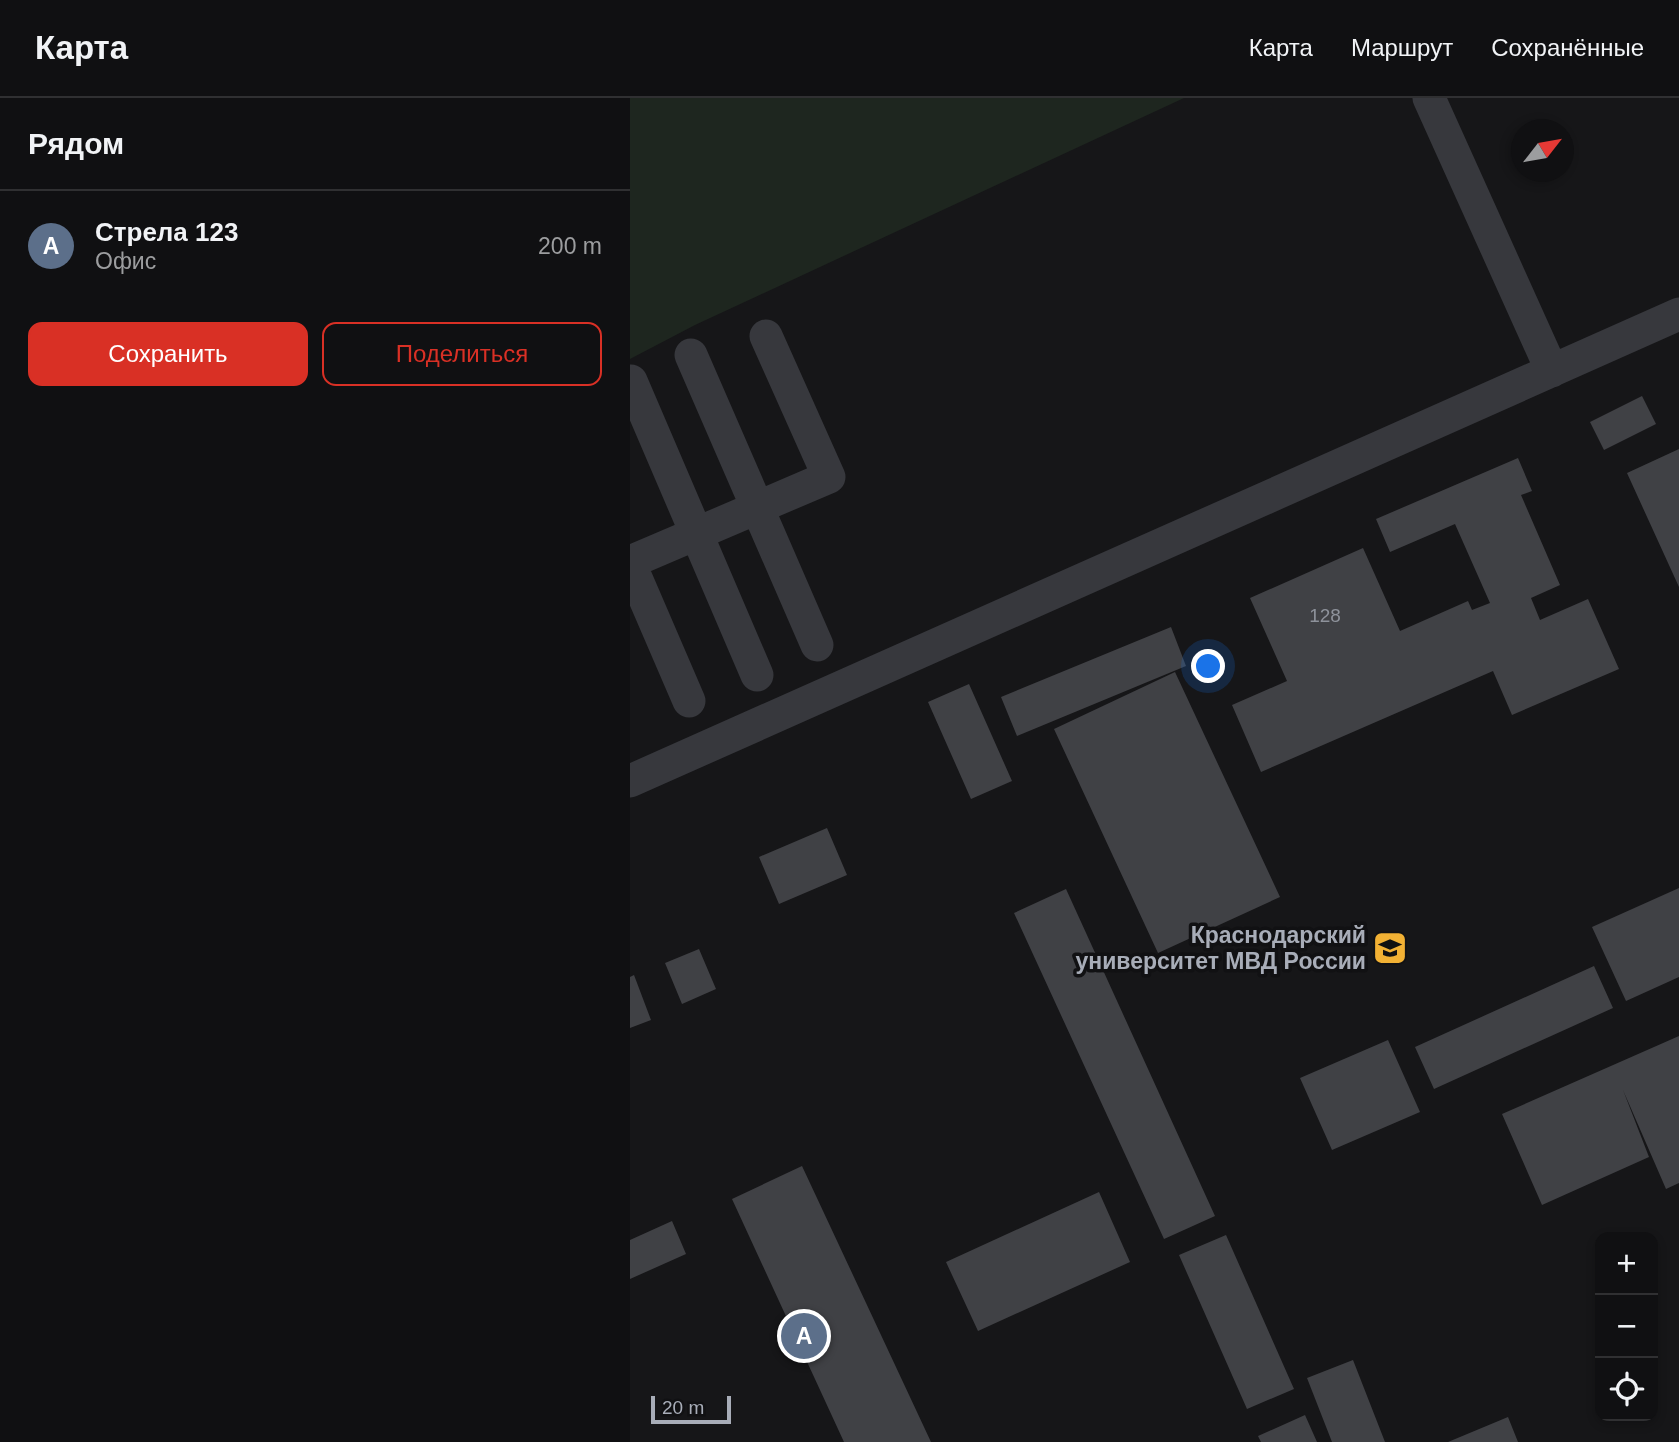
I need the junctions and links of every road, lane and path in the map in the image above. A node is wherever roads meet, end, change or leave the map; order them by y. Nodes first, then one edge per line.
1 (1429, 98) edge
2 (1679, 314) edge
3 (766, 336) dead end
4 (691, 355) dead end
5 (1552, 371) junction
6 (631, 381) edge
7 (758, 507) junction
8 (697, 533) junction
9 (630, 563) edge
10 (817, 645) dead end
11 (757, 675) dead end
12 (688, 701) dead end
13 (630, 782) edge

1 - 5 street
2 - 5 street
3 - 7 street
4 - 7 street
5 - 13 street
6 - 8 street
7 - 8 street
7 - 10 street
8 - 9 street
8 - 11 street
9 - 12 street

